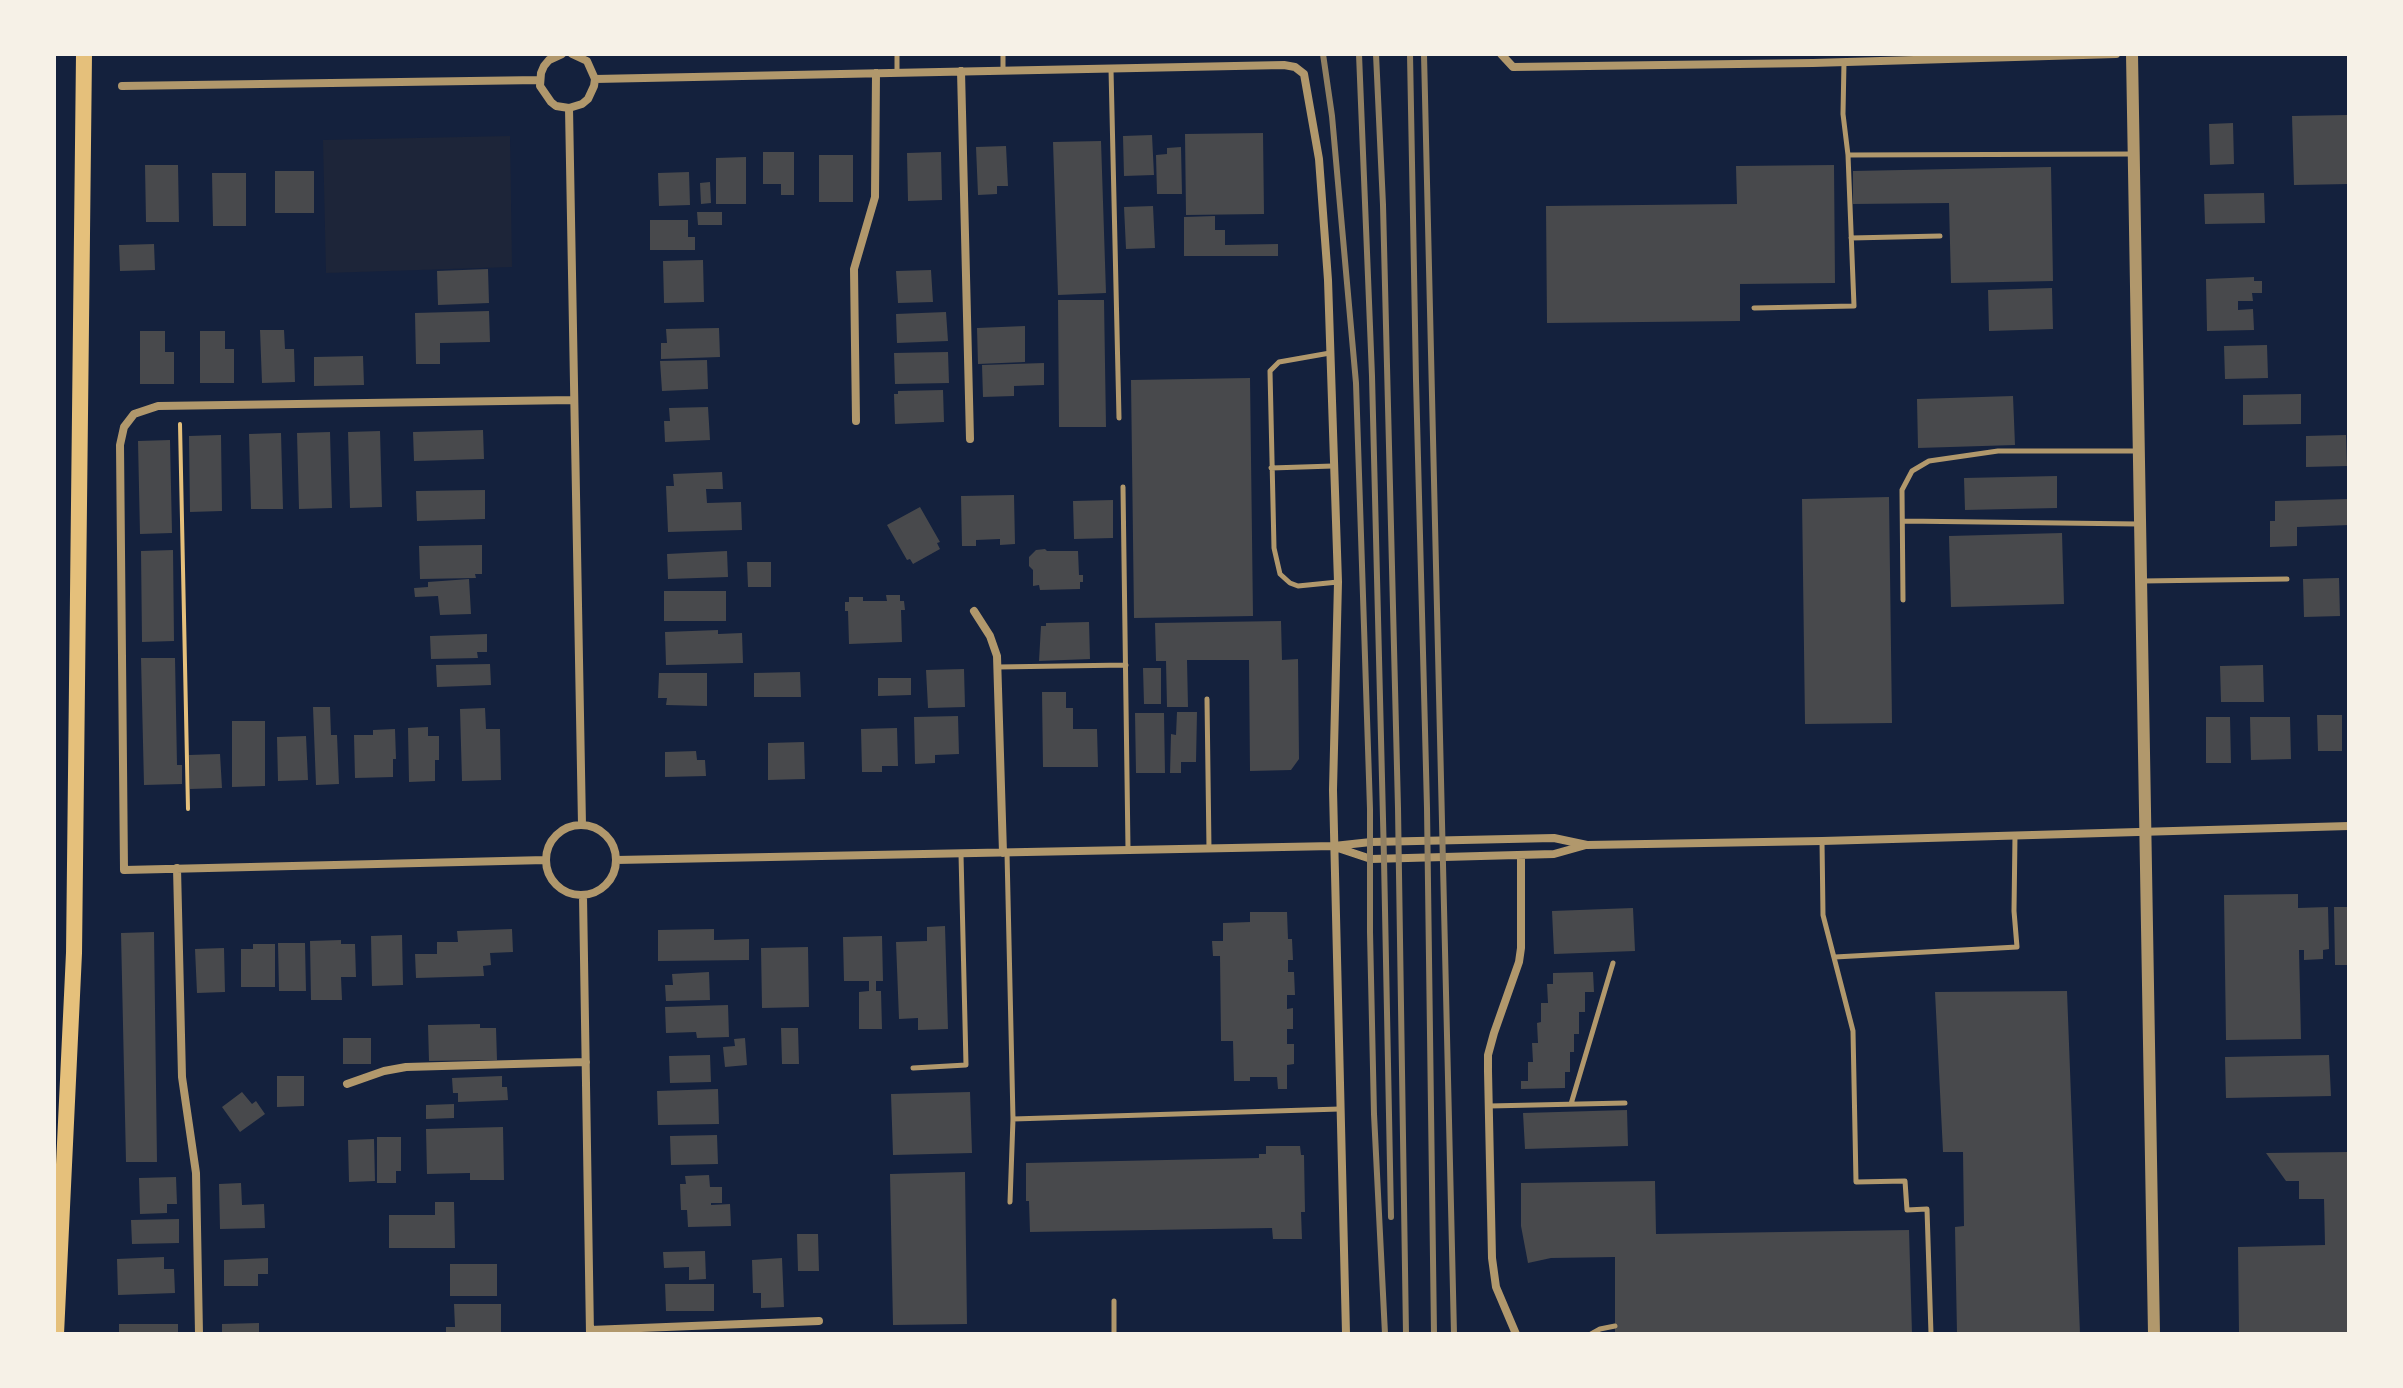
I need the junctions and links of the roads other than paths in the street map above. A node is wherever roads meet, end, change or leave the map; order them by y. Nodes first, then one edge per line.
1 (84, 54) edge
2 (562, 54) edge
3 (572, 54) edge
4 (897, 54) edge
5 (1003, 54) edge
6 (1501, 54) edge
7 (2116, 54) edge
8 (2132, 54) edge
9 (1813, 58) edge
10 (1844, 62) junction
11 (1111, 68) junction
12 (961, 71) junction
13 (1003, 71) junction
14 (876, 73) junction
15 (897, 73) junction
16 (595, 79) junction
17 (540, 80) junction
18 (122, 86) dead end
19 (569, 108) junction
20 (2134, 154) junction
21 (1848, 155) junction
22 (1940, 236) dead end
23 (1851, 238) junction
24 (1754, 308) dead end
25 (1330, 353) junction
26 (574, 400) junction
27 (1119, 418) dead end
28 (856, 421) dead end
29 (970, 439) dead end
30 (2139, 451) junction
31 (1334, 466) junction
32 (1271, 468) junction
33 (1123, 487) dead end
34 (1903, 521) junction
35 (2140, 524) junction
36 (2287, 579) dead end
37 (2141, 581) junction
38 (1338, 582) junction
39 (1903, 600) dead end
40 (974, 611) dead end
41 (1126, 665) junction
42 (998, 667) junction
43 (1207, 699) dead end
44 (582, 825) junction
45 (2349, 826) edge
46 (2146, 832) junction
47 (2015, 836) junction
48 (1822, 841) junction
49 (1587, 845) junction
50 (1334, 846) junction
51 (1209, 849) junction
52 (1128, 850) junction
53 (1005, 853) junction
54 (961, 854) junction
55 (1521, 855) junction
56 (546, 860) junction
57 (616, 860) junction
58 (177, 868) junction
59 (583, 896) junction
60 (1835, 957) junction
61 (1613, 963) dead end
62 (586, 1062) junction
63 (913, 1068) dead end
64 (347, 1084) dead end
65 (1625, 1103) dead end
66 (1571, 1104) junction
67 (1488, 1106) junction
68 (1341, 1109) junction
69 (1013, 1119) junction
70 (1010, 1202) dead end
71 (1114, 1301) dead end
72 (819, 1321) dead end
73 (1615, 1326) dead end
74 (590, 1332) edge
75 (56, 1334) edge
76 (199, 1334) edge
77 (1114, 1334) edge
78 (1346, 1334) edge
79 (1516, 1334) edge
80 (1591, 1334) edge
81 (1931, 1334) edge
82 (2154, 1334) edge

1 - 75 highway
2 - 17 street
3 - 16 street
4 - 15 lane
5 - 13 lane
6 - 9 street
7 - 10 street
8 - 20 street
9 - 10 street
10 - 21 lane
11 - 13 street
11 - 25 street
11 - 27 lane
12 - 13 street
12 - 15 street
12 - 29 street
14 - 15 street
14 - 16 street
14 - 28 street
16 - 19 street
17 - 18 street
17 - 19 street
19 - 26 street
20 - 21 lane
20 - 30 street
21 - 23 lane
22 - 23 lane
23 - 24 lane
25 - 31 street
25 - 32 lane
26 - 44 street
26 - 58 street
30 - 34 lane
30 - 35 street
31 - 32 lane
31 - 38 street
32 - 38 lane
33 - 41 lane
34 - 35 lane
34 - 39 lane
35 - 37 street
36 - 37 lane
37 - 46 street
38 - 50 street
40 - 42 street
41 - 42 lane
41 - 52 lane
42 - 53 street
43 - 51 lane
44 - 56 street
44 - 57 street
45 - 46 street
46 - 47 street
46 - 82 street
47 - 48 street
47 - 60 lane
48 - 49 street
48 - 60 lane
49 - 50 street
49 - 55 street
50 - 51 street
50 - 55 street
50 - 68 street
51 - 52 street
52 - 53 street
53 - 54 street
53 - 69 lane
54 - 57 street
54 - 63 lane
55 - 67 street
56 - 58 street
56 - 59 street
57 - 59 street
58 - 76 street
59 - 62 street
60 - 81 lane
61 - 66 lane
62 - 64 street
62 - 74 street
65 - 66 lane
66 - 67 lane
67 - 79 street
68 - 69 lane
68 - 78 street
69 - 70 lane
71 - 77 lane
72 - 74 street
73 - 80 lane

